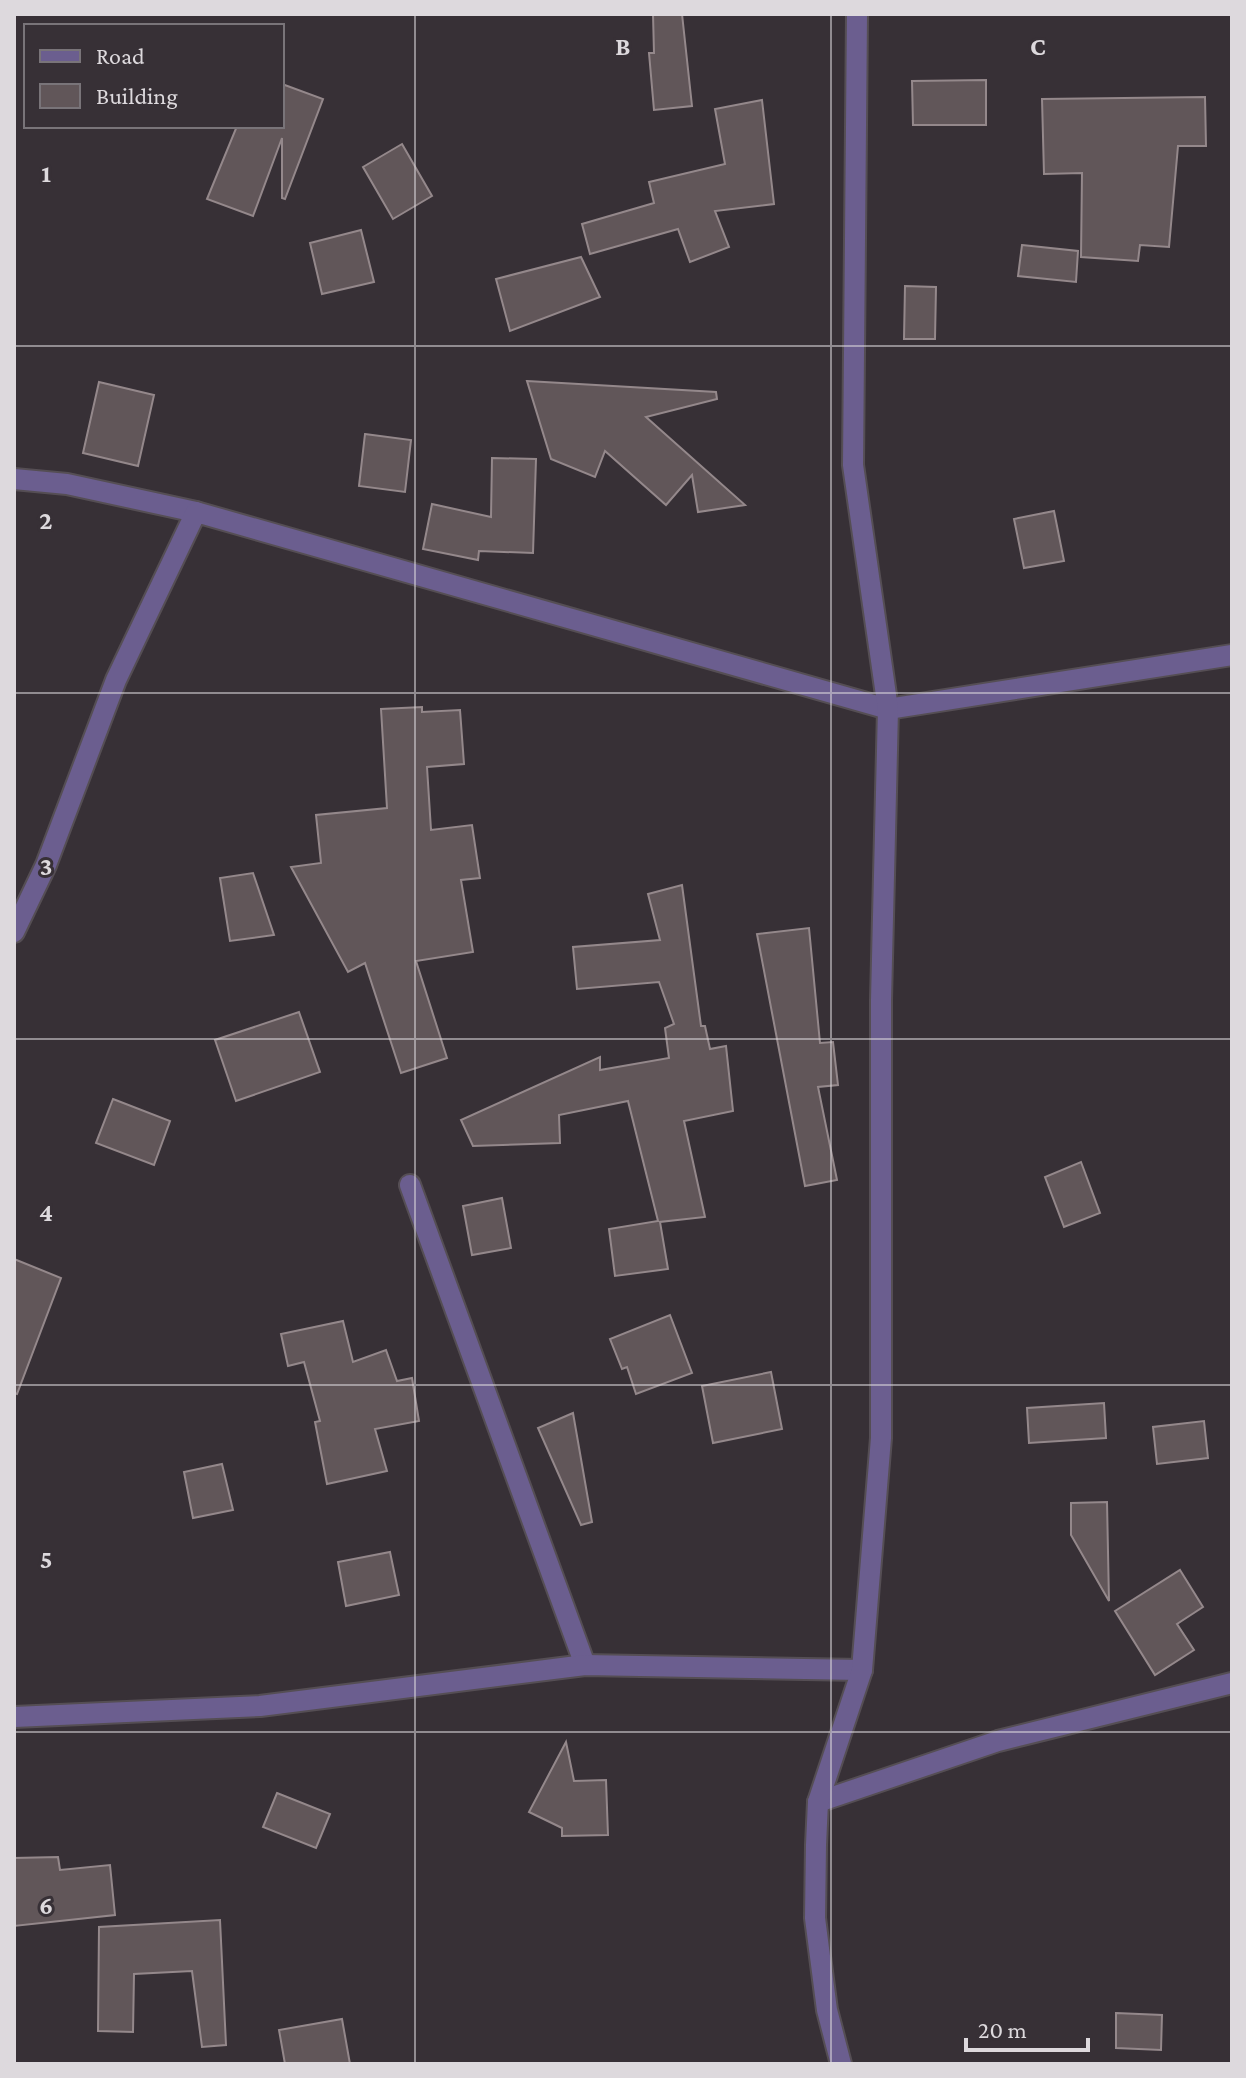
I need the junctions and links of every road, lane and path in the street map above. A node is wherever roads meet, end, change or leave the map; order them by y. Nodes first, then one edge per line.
1 (857, 14) edge
2 (14, 479) edge
3 (196, 512) junction
4 (1232, 655) edge
5 (888, 709) junction
6 (14, 932) edge
7 (410, 1185) dead end
8 (585, 1665) junction
9 (862, 1670) junction
10 (1232, 1683) edge
11 (14, 1717) edge
12 (818, 1802) junction
13 (841, 2064) edge

1 - 5 street
2 - 3 street
3 - 5 street
3 - 6 street
4 - 5 street
5 - 9 street
7 - 8 street
8 - 9 street
8 - 11 street
9 - 12 street
10 - 12 street
12 - 13 street

